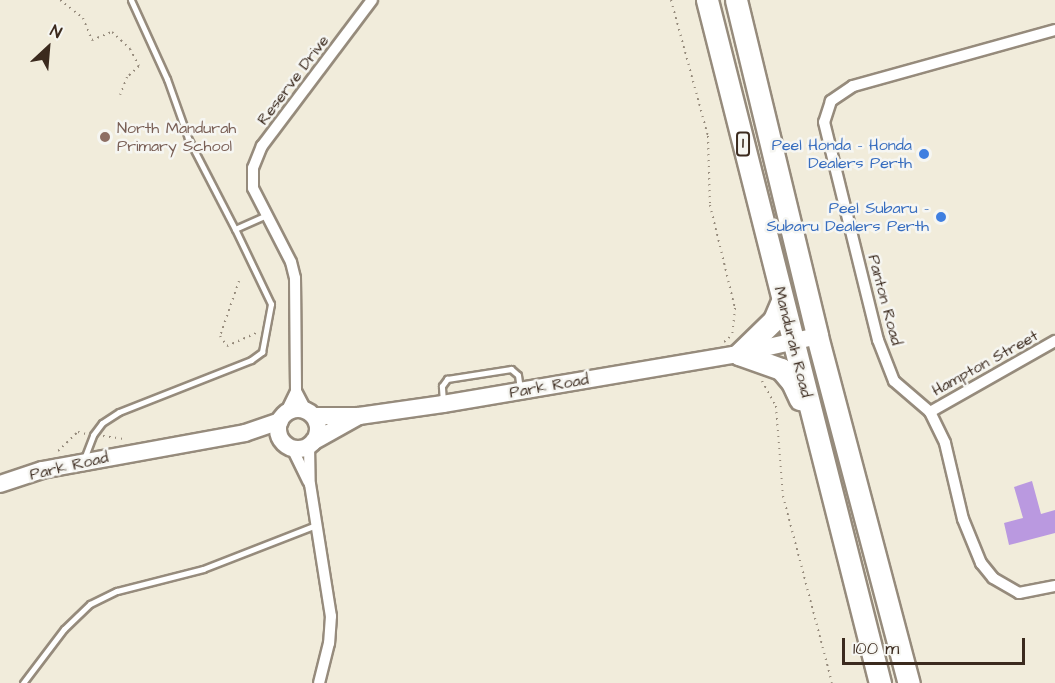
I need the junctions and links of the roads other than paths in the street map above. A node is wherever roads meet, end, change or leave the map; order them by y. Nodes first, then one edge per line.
1 (132, 0) edge
2 (372, 0) edge
3 (707, 0) edge
4 (736, 0) edge
5 (1055, 30) edge
6 (266, 215) junction
7 (236, 229) junction
8 (783, 301) junction
9 (1055, 341) edge
10 (819, 342) junction
11 (795, 348) junction
12 (739, 354) junction
13 (296, 391) junction
14 (520, 391) junction
15 (443, 404) junction
16 (930, 412) junction
17 (310, 413) junction
18 (359, 417) junction
19 (282, 418) junction
20 (245, 433) junction
21 (816, 435) junction
22 (312, 443) junction
23 (289, 446) junction
24 (83, 461) junction
25 (0, 484) edge
26 (310, 484) junction
27 (316, 525) junction
28 (1055, 586) edge
29 (23, 683) edge
30 (319, 683) edge
31 (880, 683) edge
32 (909, 683) edge

1 - 7 lane
2 - 6 street, Reserve Drive
3 - 8 highway, Mandurah Road / 1
4 - 10 highway, Mandurah Road / 1
5 - 16 street, Panton Road
6 - 7 lane
6 - 13 street, Reserve Drive
7 - 24 lane
8 - 11 highway, Mandurah Road / 1
8 - 12 highway
9 - 16 street, Hampton Street
10 - 11 street, Park Road
10 - 32 highway, Mandurah Road / 1
11 - 12 street, Park Road
11 - 21 highway, Mandurah Road / 1
12 - 14 street, Park Road
12 - 21 highway
13 - 17 street, Reserve Drive
13 - 19 street, Reserve Drive
14 - 15 street, Park Road
14 - 15 lane
15 - 18 street, Park Road
16 - 28 street, Panton Road
17 - 18 street, Park Road
17 - 19 street
17 - 22 street
18 - 22 street, Park Road
19 - 20 street, Park Road
19 - 23 street
20 - 23 street, Park Road
20 - 24 street, Park Road
21 - 31 highway, Mandurah Road / 1
22 - 23 street
22 - 26 street
23 - 26 street
24 - 25 street, Park Road
26 - 27 street
27 - 29 lane
27 - 30 street

